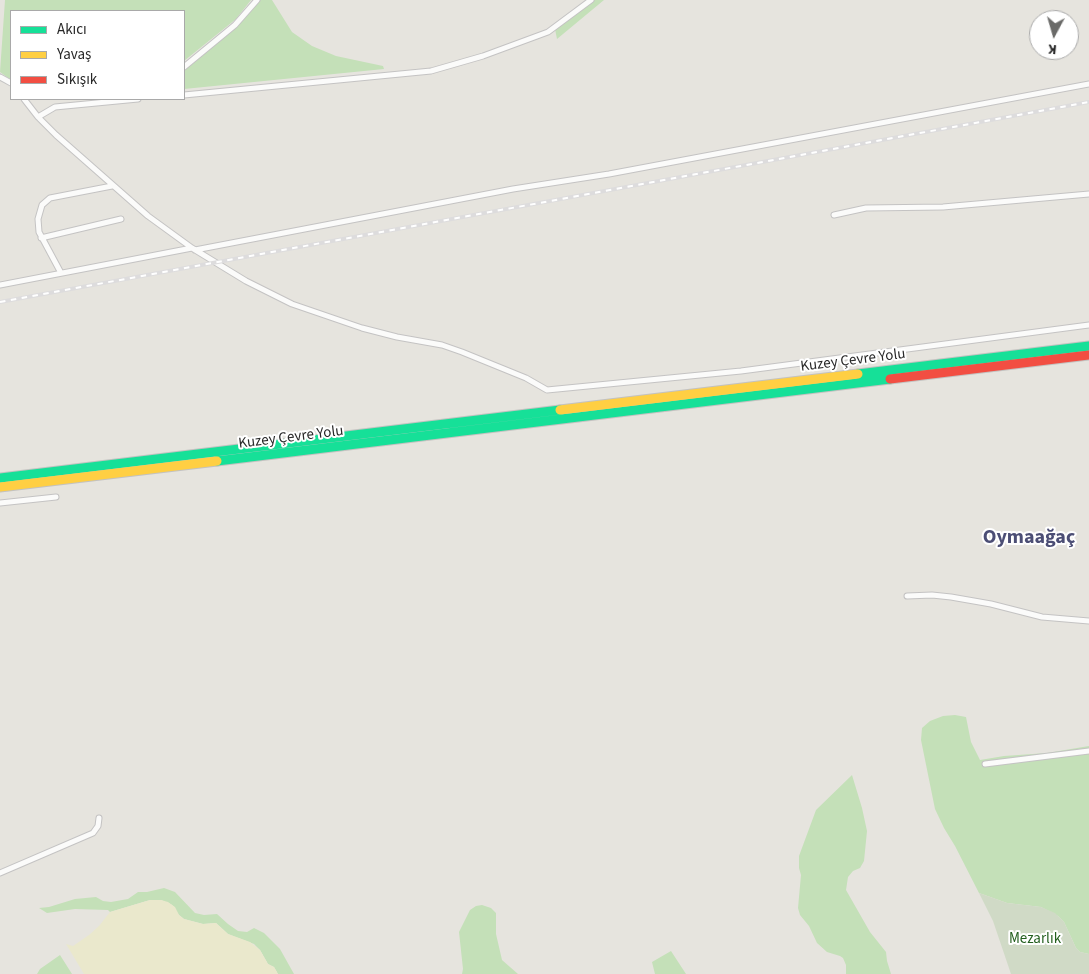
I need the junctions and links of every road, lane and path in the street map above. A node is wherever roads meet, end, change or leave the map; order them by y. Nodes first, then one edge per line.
1 (257, 0) edge
2 (591, 0) edge
3 (185, 67) edge
4 (1089, 84) edge
5 (185, 94) edge
6 (25, 100) edge
7 (126, 100) edge
8 (38, 117) junction
9 (112, 186) junction
10 (1089, 194) edge
11 (834, 215) dead end
12 (121, 219) dead end
13 (41, 238) junction
14 (193, 249) junction
15 (61, 273) junction
16 (0, 285) edge
17 (1089, 325) edge
18 (1089, 346) edge
19 (1089, 354) edge
20 (620, 408) junction
21 (584, 412) junction
22 (0, 478) edge
23 (0, 487) edge
24 (56, 497) dead end
25 (0, 503) edge
26 (908, 596) dead end
27 (1089, 621) edge
28 (1089, 752) edge
29 (985, 764) dead end
30 (99, 818) dead end
31 (0, 873) edge

1 - 3 street
2 - 5 street
4 - 14 street
6 - 8 street
7 - 8 street
8 - 9 street
9 - 13 street
9 - 14 street
10 - 11 street
12 - 13 street
13 - 15 street
14 - 15 street
14 - 17 street
15 - 16 street
18 - 20 highway, Kuzey Çevre Yolu
19 - 20 highway, Kuzey Çevre Yolu
20 - 21 highway
21 - 22 highway, Kuzey Çevre Yolu
21 - 23 highway, Kuzey Çevre Yolu
24 - 25 street
26 - 27 street
28 - 29 street
30 - 31 street

